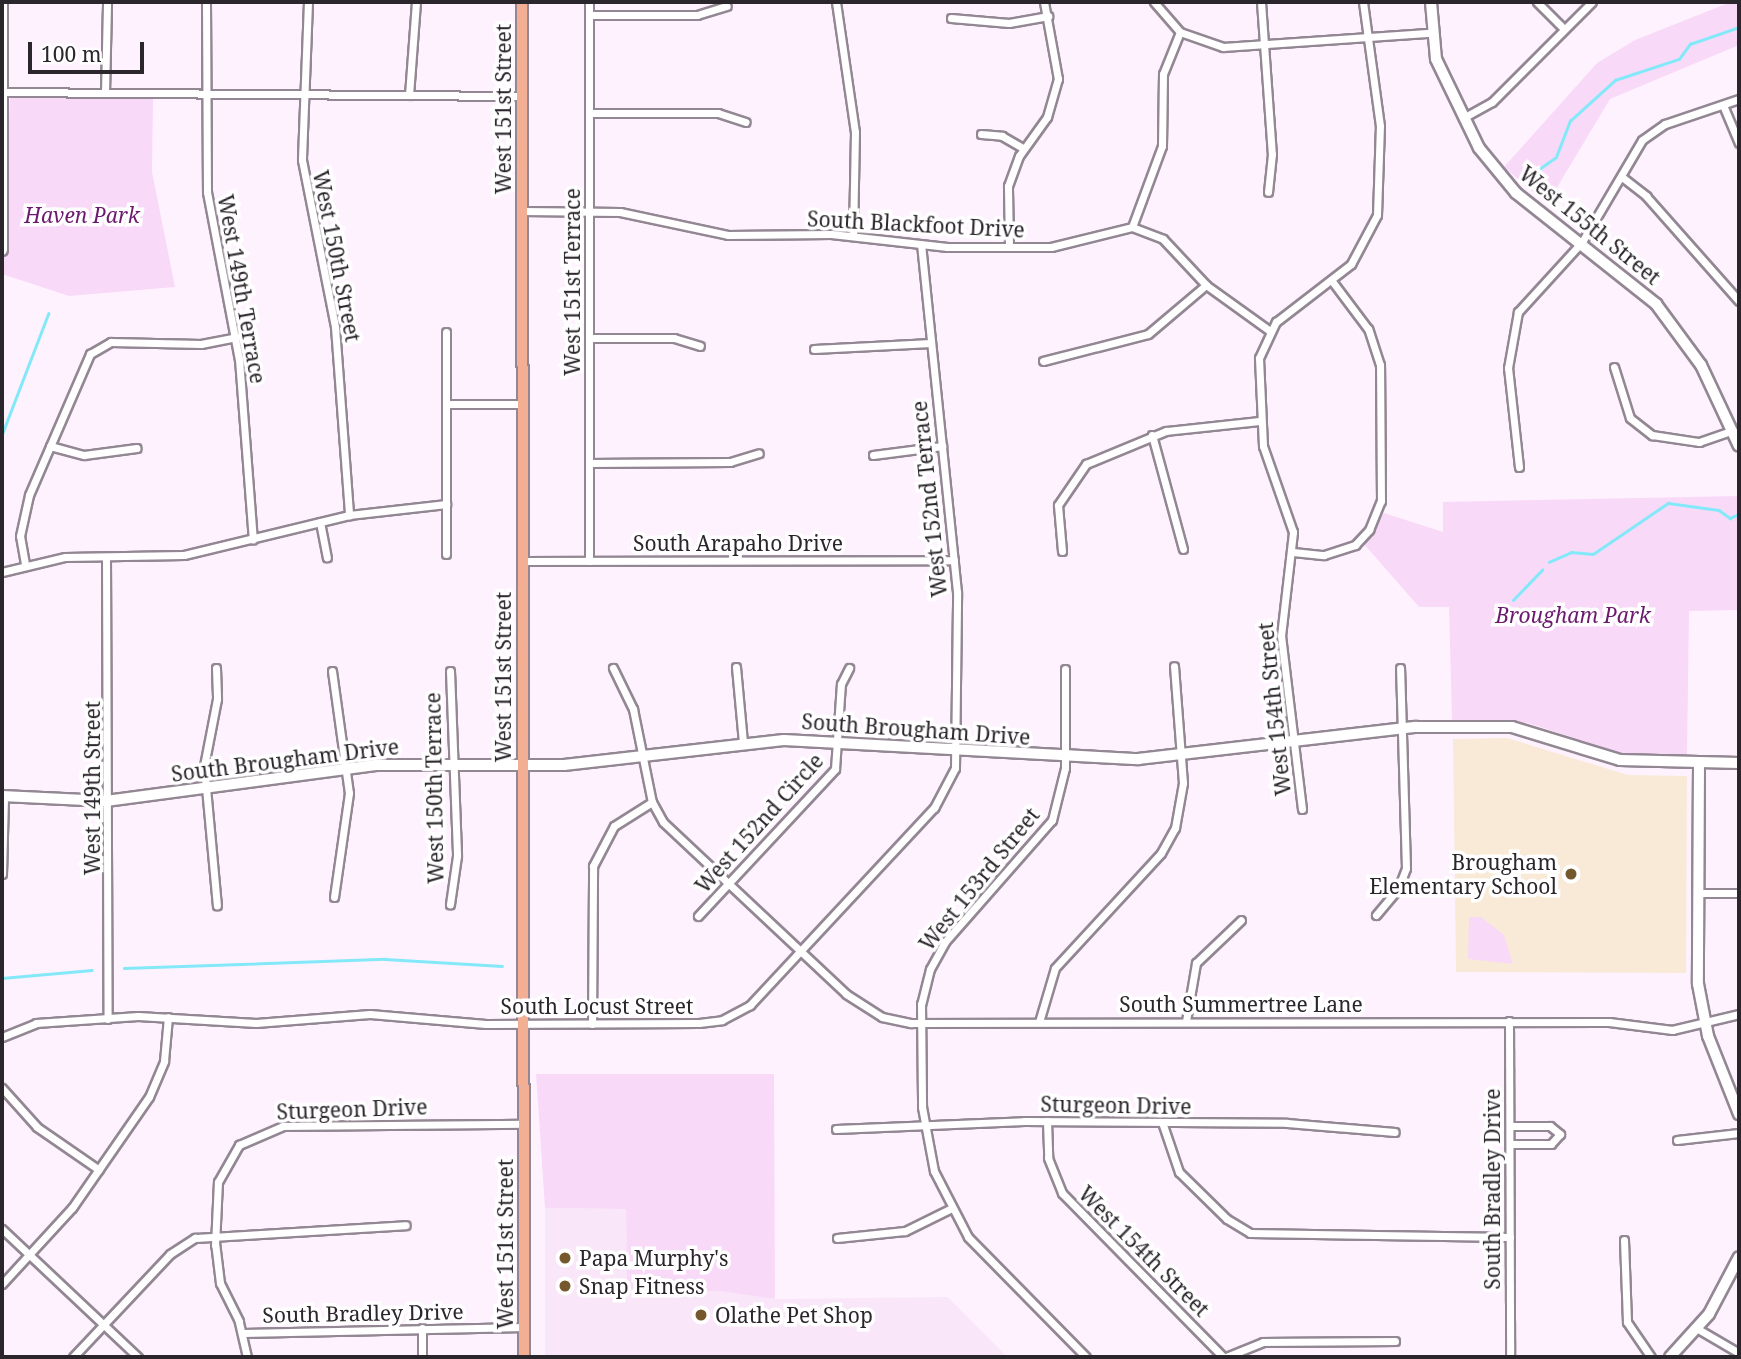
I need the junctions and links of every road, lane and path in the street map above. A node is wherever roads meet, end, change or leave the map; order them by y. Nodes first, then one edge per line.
1 (2, 2) edge
2 (107, 2) edge
3 (206, 2) edge
4 (308, 2) edge
5 (416, 2) edge
6 (522, 2) edge
7 (589, 2) edge
8 (836, 2) edge
9 (1044, 2) edge
10 (1154, 2) edge
11 (1261, 2) edge
12 (1363, 2) edge
13 (1431, 2) edge
14 (1536, 2) edge
15 (1592, 2) edge
16 (727, 6) dead end
17 (589, 15) junction
18 (1048, 16) junction
19 (951, 18) dead end
20 (1561, 26) junction
21 (1180, 32) junction
22 (1432, 33) junction
23 (1368, 38) junction
24 (1268, 45) junction
25 (2, 92) edge
26 (105, 93) junction
27 (205, 94) junction
28 (305, 94) junction
29 (410, 95) junction
30 (522, 96) junction
31 (1739, 99) edge
32 (1723, 105) junction
33 (589, 113) junction
34 (1463, 118) junction
35 (746, 122) dead end
36 (981, 134) dead end
37 (1739, 143) edge
38 (1023, 148) junction
39 (1622, 177) junction
40 (1268, 192) dead end
41 (3, 206) edge
42 (522, 211) junction
43 (589, 211) junction
44 (1132, 227) junction
45 (853, 236) junction
46 (1582, 242) junction
47 (921, 245) junction
48 (1009, 246) junction
49 (2, 250) edge
50 (1332, 281) junction
51 (1206, 285) junction
52 (1739, 301) edge
53 (1270, 331) junction
54 (446, 332) dead end
55 (236, 337) junction
56 (589, 338) junction
57 (931, 343) junction
58 (700, 346) dead end
59 (814, 349) dead end
60 (1043, 361) dead end
61 (1614, 367) dead end
62 (446, 404) junction
63 (522, 404) junction
64 (1260, 421) junction
65 (1733, 430) junction
66 (1152, 435) junction
67 (50, 446) junction
68 (942, 446) junction
69 (1739, 446) edge
70 (137, 448) dead end
71 (759, 453) dead end
72 (873, 455) dead end
73 (589, 463) junction
74 (1519, 467) dead end
75 (446, 504) junction
76 (349, 515) junction
77 (320, 522) junction
78 (253, 539) junction
79 (1183, 549) dead end
80 (1062, 551) dead end
81 (1293, 552) junction
82 (446, 554) dead end
83 (327, 557) dead end
84 (106, 558) junction
85 (954, 560) junction
86 (522, 561) junction
87 (589, 561) junction
88 (25, 564) junction
89 (2, 572) edge
90 (1174, 666) dead end
91 (736, 667) dead end
92 (216, 668) dead end
93 (613, 668) dead end
94 (849, 668) dead end
95 (1400, 668) dead end
96 (1065, 669) dead end
97 (332, 671) dead end
98 (450, 671) dead end
99 (1402, 729) junction
100 (840, 740) junction
101 (743, 742) junction
102 (1292, 743) junction
103 (956, 750) junction
104 (643, 756) junction
105 (1181, 757) junction
106 (1065, 759) junction
107 (1739, 763) edge
108 (454, 764) junction
109 (523, 765) junction
110 (1699, 765) junction
111 (347, 768) junction
112 (206, 788) junction
113 (3, 796) edge
114 (106, 801) junction
115 (652, 802) junction
116 (1302, 809) dead end
117 (2, 874) edge
118 (729, 884) junction
119 (1698, 893) junction
120 (1739, 893) edge
121 (334, 897) dead end
122 (450, 904) dead end
123 (217, 905) dead end
124 (1376, 915) dead end
125 (698, 916) dead end
126 (1241, 920) dead end
127 (800, 951) junction
128 (1739, 1014) edge
129 (168, 1017) junction
130 (108, 1018) junction
131 (1186, 1021) junction
132 (1509, 1021) junction
133 (921, 1022) junction
134 (1039, 1022) junction
135 (1705, 1023) junction
136 (524, 1024) junction
137 (592, 1024) junction
138 (2, 1037) edge
139 (2, 1088) edge
140 (1739, 1114) edge
141 (1047, 1121) junction
142 (923, 1123) junction
143 (524, 1124) junction
144 (1163, 1125) junction
145 (1510, 1126) junction
146 (836, 1129) dead end
147 (1395, 1132) dead end
148 (1739, 1133) edge
149 (1677, 1140) dead end
150 (1510, 1144) junction
151 (99, 1170) junction
152 (950, 1209) junction
153 (406, 1225) dead end
154 (2, 1229) edge
155 (215, 1235) junction
156 (1510, 1237) junction
157 (837, 1238) dead end
158 (1624, 1240) dead end
159 (29, 1255) junction
160 (1739, 1257) edge
161 (2, 1284) edge
162 (103, 1325) junction
163 (525, 1327) junction
164 (422, 1328) junction
165 (1698, 1329) junction
166 (243, 1333) junction
167 (1395, 1340) dead end
168 (1739, 1353) edge
169 (525, 1355) edge
170 (73, 1357) edge
171 (138, 1357) edge
172 (247, 1357) edge
173 (422, 1357) edge
174 (1086, 1357) edge
175 (1224, 1357) edge
176 (1510, 1357) edge
177 (1651, 1357) edge
178 (1670, 1357) edge

1 - 25 street
2 - 26 street
3 - 27 street, West 149th Terrace
4 - 28 street, West 150th Street
5 - 29 street
6 - 30 main road, West 151st Street
7 - 17 street, West 151st Terrace
8 - 45 street
9 - 18 street
10 - 21 street
11 - 24 street
12 - 23 street
13 - 22 street, West 155th Street
14 - 20 street
15 - 20 street
16 - 17 street
17 - 33 street, West 151st Terrace
18 - 19 street
18 - 38 street
20 - 34 street
21 - 24 street
21 - 44 street
22 - 23 street
22 - 34 street, West 155th Street
23 - 24 street
23 - 50 street
24 - 40 street
25 - 26 street
25 - 41 street
26 - 27 street
27 - 28 street
27 - 55 street, West 149th Terrace
28 - 29 street
28 - 76 street, West 150th Street
29 - 30 street
30 - 42 main road, West 151st Street
31 - 32 street
32 - 37 street
32 - 39 street
33 - 35 street
33 - 43 street, West 151st Terrace
34 - 46 street, West 155th Street
36 - 38 street
38 - 48 street
39 - 46 street
39 - 52 street
41 - 49 street
42 - 43 street, South Blackfoot Drive
42 - 63 main road, West 151st Street
43 - 45 street, South Blackfoot Drive
43 - 56 street, West 151st Terrace
44 - 48 street, South Blackfoot Drive
44 - 51 street
45 - 47 street, South Blackfoot Drive
46 - 65 street, West 155th Street
46 - 74 street
47 - 48 street, South Blackfoot Drive
47 - 57 street, West 152nd Terrace
50 - 53 street
50 - 81 street
51 - 53 street
51 - 60 street
53 - 64 street
54 - 62 street
55 - 67 street
55 - 78 street, West 149th Terrace
56 - 58 street
56 - 73 street, West 151st Terrace
57 - 59 street
57 - 68 street, West 152nd Terrace
61 - 65 street
62 - 63 street
62 - 75 street
63 - 86 main road, West 151st Street
64 - 66 street
64 - 81 street
65 - 69 street, West 155th Street
66 - 79 street
66 - 80 street
67 - 70 street
67 - 88 street
68 - 72 street
68 - 85 street, West 152nd Terrace
71 - 73 street
73 - 87 street, West 151st Terrace
75 - 76 street
75 - 82 street
76 - 77 street
77 - 78 street
77 - 83 street
78 - 84 street
81 - 102 street, West 154th Street
84 - 88 street
84 - 114 street, West 149th Street
85 - 87 street, South Arapaho Drive
85 - 103 street, West 152nd Terrace
86 - 87 street, South Arapaho Drive
86 - 109 main road, West 151st Street
88 - 89 street
90 - 105 street
91 - 101 street
92 - 112 street
93 - 104 street
94 - 100 street, West 152nd Circle
95 - 99 street
96 - 106 street, West 153rd Street
97 - 111 street
98 - 108 street, West 150th Terrace
99 - 102 street, South Brougham Drive
99 - 110 street, South Brougham Drive
99 - 124 street
100 - 101 street, South Brougham Drive
100 - 103 street, South Brougham Drive
100 - 118 street, West 152nd Circle
101 - 104 street, South Brougham Drive
102 - 105 street, South Brougham Drive
102 - 116 street, West 154th Street
103 - 106 street, South Brougham Drive
103 - 127 street, South Locust Street
104 - 109 street, South Brougham Drive
104 - 115 street
105 - 106 street, South Brougham Drive
105 - 134 street
106 - 133 street, West 153rd Street
107 - 110 street, South Brougham Drive
108 - 109 street, South Brougham Drive
108 - 111 street, South Brougham Drive
108 - 122 street, West 150th Terrace
109 - 136 main road, West 151st Street
110 - 119 street
111 - 112 street, South Brougham Drive
111 - 121 street
112 - 114 street, South Brougham Drive
112 - 123 street
113 - 114 street, South Brougham Drive
113 - 117 street
114 - 130 street, West 149th Street
115 - 118 street, South Summertree Lane
115 - 137 street
118 - 125 street, West 152nd Circle
118 - 127 street, South Summertree Lane
119 - 120 street
119 - 135 street
126 - 131 street
127 - 133 street, South Summertree Lane
127 - 137 street, South Locust Street
128 - 135 street, South Summertree Lane
129 - 130 street, South Locust Street
129 - 136 street, South Locust Street
129 - 151 street
130 - 138 street, South Locust Street
131 - 132 street, South Summertree Lane
131 - 134 street, South Summertree Lane
132 - 135 street, South Summertree Lane
132 - 145 street, South Bradley Drive
133 - 134 street, South Summertree Lane
133 - 142 street, West 153rd Street
135 - 140 street
136 - 137 street, South Locust Street
136 - 143 main road, West 151st Street
139 - 151 street
141 - 142 street, Sturgeon Drive
141 - 144 street, Sturgeon Drive
141 - 175 street, West 154th Street
142 - 146 street, Sturgeon Drive
142 - 152 street, West 153rd Street
143 - 155 street, Sturgeon Drive
143 - 163 main road, West 151st Street
144 - 147 street, Sturgeon Drive
144 - 156 street
145 - 150 street, South Bradley Drive
145 - 150 street
148 - 149 street
150 - 156 street, South Bradley Drive
151 - 159 street
152 - 157 street
152 - 174 street, West 153rd Street
153 - 155 street
154 - 159 street
155 - 162 street
155 - 166 street
156 - 176 street, South Bradley Drive
158 - 177 street
159 - 161 street
159 - 162 street
160 - 165 street
162 - 170 street
162 - 171 street
163 - 164 street, South Bradley Drive
163 - 169 main road, West 151st Street
164 - 166 street, South Bradley Drive
164 - 173 street
165 - 168 street
165 - 178 street
166 - 172 street
167 - 175 street

